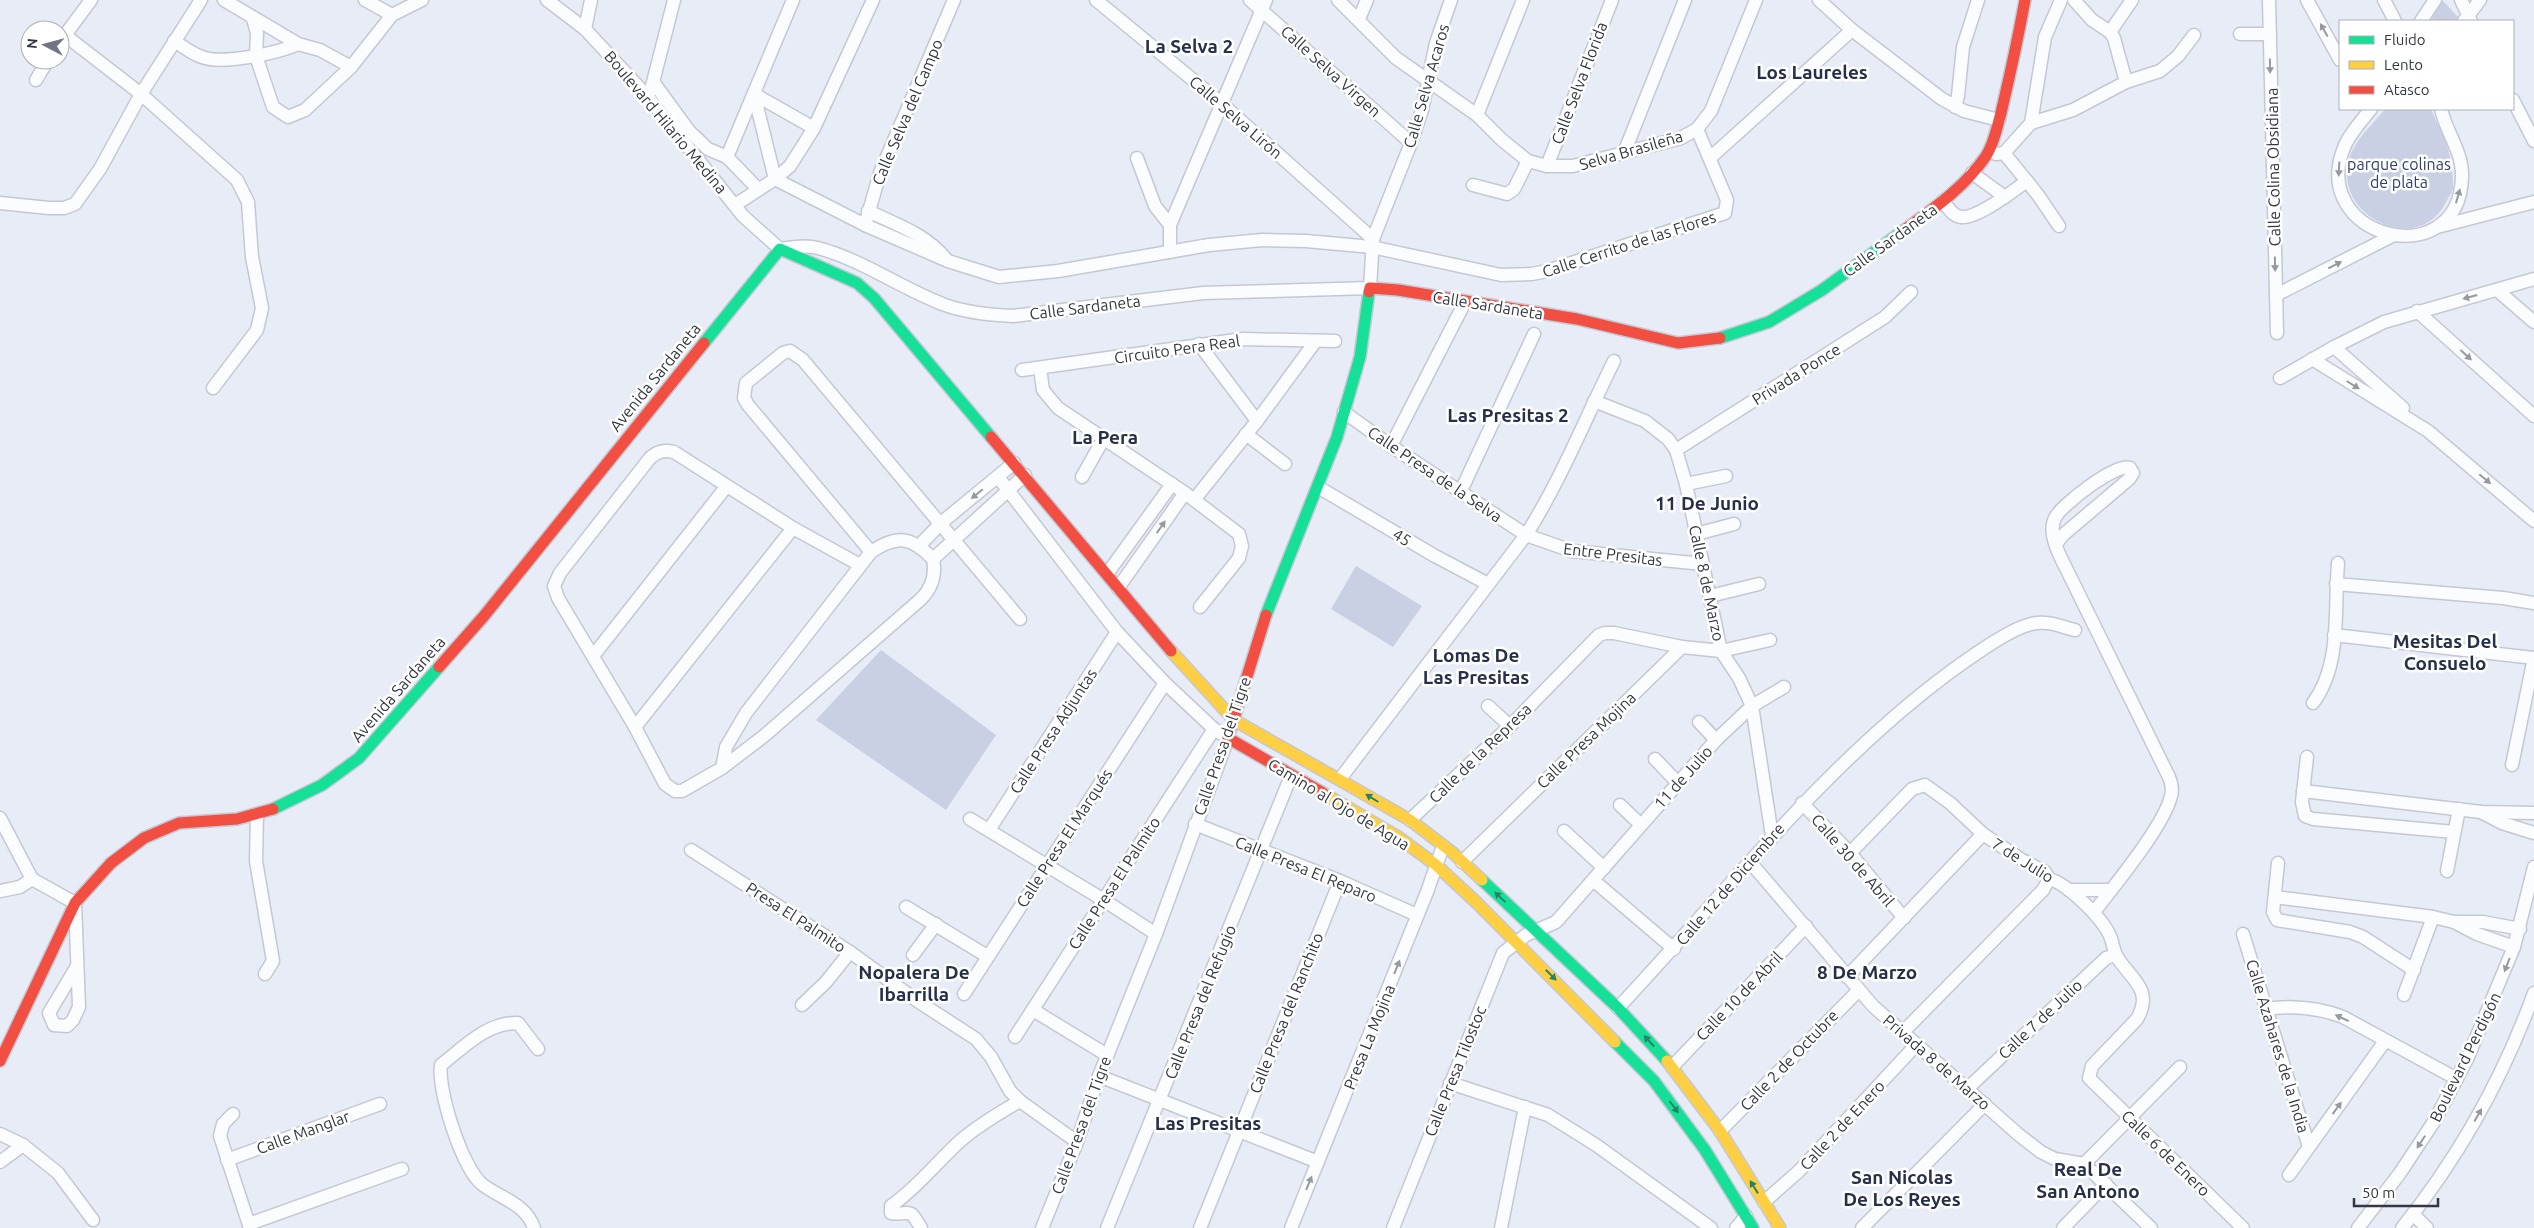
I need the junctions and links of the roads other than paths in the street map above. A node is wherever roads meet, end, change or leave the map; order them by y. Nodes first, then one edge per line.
1 (91, 0) edge
2 (201, 0) edge
3 (224, 0) edge
4 (366, 0) edge
5 (422, 0) edge
6 (547, 0) edge
7 (592, 0) edge
8 (674, 0) edge
9 (793, 0) edge
10 (873, 0) edge
11 (954, 0) edge
12 (1096, 0) edge
13 (1250, 0) edge
14 (1338, 0) edge
15 (1367, 0) edge
16 (1451, 0) edge
17 (1523, 0) edge
18 (1612, 0) edge
19 (1685, 0) edge
20 (1756, 0) edge
21 (1819, 0) edge
22 (1978, 0) edge
23 (2025, 0) edge
24 (2061, 0) edge
25 (2074, 0) edge
26 (2132, 0) edge
27 (2269, 0) edge
28 (2307, 0) edge
29 (2384, 0) edge
30 (2435, 0) edge
31 (2461, 0) edge
32 (2480, 0) edge
33 (1264, 5) edge
34 (392, 15) junction
35 (253, 19) junction
36 (1359, 19) junction
37 (2468, 19) edge
38 (2394, 20) edge
39 (2422, 20) edge
40 (70, 29) edge
41 (585, 29) junction
42 (1852, 30) junction
43 (2110, 32) junction
44 (2240, 34) dead end
45 (2270, 34) junction
46 (2194, 35) dead end
47 (174, 41) junction
48 (70, 44) edge
49 (298, 44) junction
50 (256, 56) junction
51 (2339, 58) edge
52 (351, 66) junction
53 (42, 70) edge
54 (36, 80) dead end
55 (1428, 80) junction
56 (2126, 82) junction
57 (654, 83) junction
58 (141, 94) junction
59 (754, 94) junction
60 (648, 97) junction
61 (1221, 102) junction
62 (2514, 102) edge
63 (1959, 109) junction
64 (2369, 110) edge
65 (2441, 110) edge
66 (1477, 115) junction
67 (1999, 120) junction
68 (2031, 123) junction
69 (814, 128) junction
70 (1697, 129) junction
71 (2534, 141) edge
72 (1411, 143) junction
73 (1624, 153) junction
74 (2004, 153) junction
75 (1987, 155) junction
76 (727, 157) junction
77 (1137, 158) dead end
78 (1710, 158) junction
79 (1528, 161) junction
80 (1547, 166) junction
81 (1972, 173) junction
82 (775, 179) junction
83 (2027, 181) junction
84 (1473, 185) dead end
85 (758, 189) junction
86 (2005, 196) junction
87 (1727, 200) joint
88 (1943, 201) junction
89 (2534, 202) edge
90 (0, 203) edge
91 (736, 205) junction
92 (868, 212) junction
93 (865, 225) junction
94 (1170, 225) junction
95 (2059, 226) dead end
96 (2441, 226) junction
97 (2392, 236) junction
98 (1372, 247) junction
99 (780, 249) junction
100 (1170, 252) junction
101 (948, 261) junction
102 (2534, 279) edge
103 (1371, 282) junction
104 (2497, 290) junction
105 (1911, 292) dead end
106 (2276, 295) junction
107 (1465, 302) junction
108 (2417, 311) junction
109 (2534, 322) edge
110 (2277, 333) dead end
111 (1534, 334) dead end
112 (1335, 341) dead end
113 (1315, 342) junction
114 (1199, 344) junction
115 (2334, 347) junction
116 (2312, 359) junction
117 (1614, 361) dead end
118 (1040, 368) junction
119 (1022, 370) dead end
120 (2280, 378) dead end
121 (213, 388) dead end
122 (1594, 401) junction
123 (1344, 412) junction
124 (2534, 416) edge
125 (1257, 421) junction
126 (2428, 430) junction
127 (1246, 434) junction
128 (1104, 438) junction
129 (1391, 446) junction
130 (1676, 450) junction
131 (1014, 462) junction
132 (1285, 464) dead end
133 (1025, 475) junction
134 (998, 476) junction
135 (1726, 476) dead end
136 (1082, 477) dead end
137 (1172, 484) junction
138 (1686, 484) junction
139 (726, 487) junction
140 (1318, 487) junction
141 (1008, 489) junction
142 (1460, 493) junction
143 (1190, 496) junction
144 (2534, 520) edge
145 (941, 524) junction
146 (1734, 524) dead end
147 (793, 528) junction
148 (1696, 534) junction
149 (1526, 535) junction
150 (954, 539) junction
151 (2056, 544) junction
152 (919, 546) junction
153 (871, 552) junction
154 (933, 559) junction
155 (2338, 563) dead end
156 (1703, 564) junction
157 (860, 565) junction
158 (1106, 574) junction
159 (1488, 584) junction
160 (1759, 584) dead end
161 (2336, 584) junction
162 (1118, 588) junction
163 (1710, 596) junction
164 (2534, 603) edge
165 (1200, 607) dead end
166 (1020, 619) dead end
167 (2075, 630) dead end
168 (1117, 632) junction
169 (2334, 635) junction
170 (1770, 640) dead end
171 (1682, 647) junction
172 (1721, 651) junction
173 (593, 656) junction
174 (2534, 658) edge
175 (1165, 683) junction
176 (1784, 687) dead end
177 (2312, 703) dead end
178 (1488, 706) dead end
179 (1752, 706) junction
180 (1234, 720) junction
181 (1699, 722) dead end
182 (1510, 726) junction
183 (635, 727) junction
184 (1214, 729) junction
185 (1228, 738) junction
186 (1716, 740) junction
187 (2307, 757) dead end
188 (1655, 759) dead end
189 (2512, 765) dead end
190 (722, 768) junction
191 (1291, 776) junction
192 (1340, 779) junction
193 (1678, 783) junction
194 (2303, 791) junction
195 (1802, 803) junction
196 (1620, 805) dead end
197 (2459, 809) junction
198 (2481, 812) junction
199 (2534, 813) edge
200 (257, 814) junction
201 (0, 818) edge
202 (970, 819) dead end
203 (1410, 820) junction
204 (1194, 824) junction
205 (1640, 824) junction
206 (989, 830) junction
207 (1564, 831) dead end
208 (2454, 832) junction
209 (2534, 833) edge
210 (1983, 834) junction
211 (1772, 836) junction
212 (1443, 846) junction
213 (692, 850) dead end
214 (1260, 851) junction
215 (1850, 853) junction
216 (1462, 862) junction
217 (1750, 862) junction
218 (2278, 863) dead end
219 (1046, 865) junction
220 (1436, 865) junction
221 (1604, 868) junction
222 (2534, 868) edge
223 (2447, 870) dead end
224 (2049, 879) junction
225 (1593, 880) junction
226 (1340, 881) junction
227 (37, 882) junction
228 (2069, 890) junction
229 (2111, 890) junction
230 (0, 891) edge
231 (2274, 897) junction
232 (1102, 899) junction
233 (75, 903) junction
234 (906, 907) dead end
235 (2094, 912) junction
236 (1417, 915) junction
237 (2433, 916) junction
238 (1904, 918) junction
239 (2454, 922) junction
240 (936, 924) junction
241 (1806, 926) junction
242 (1536, 930) junction
243 (2520, 930) junction
244 (1156, 934) junction
245 (2243, 934) dead end
246 (1516, 941) junction
247 (2514, 947) junction
248 (1674, 949) junction
249 (850, 952) junction
250 (2116, 955) junction
251 (913, 956) dead end
252 (987, 956) junction
253 (77, 966) dead end
254 (2414, 970) junction
255 (265, 974) dead end
256 (1847, 977) junction
257 (1858, 990) junction
258 (2534, 993) edge
259 (964, 994) dead end
260 (2404, 995) dead end
261 (802, 1005) dead end
262 (1618, 1008) junction
263 (2265, 1009) junction
264 (1033, 1010) junction
265 (1903, 1032) junction
266 (1014, 1038) dead end
267 (2386, 1041) junction
268 (1917, 1044) junction
269 (538, 1049) dead end
270 (1107, 1055) junction
271 (0, 1061) edge
272 (1672, 1067) junction
273 (2180, 1067) dead end
274 (1099, 1076) junction
275 (2089, 1078) joint
276 (2457, 1079) junction
277 (1450, 1083) junction
278 (1968, 1088) junction
279 (1160, 1100) junction
280 (1020, 1101) junction
281 (380, 1104) dead end
282 (1985, 1104) junction
283 (1525, 1107) junction
284 (233, 1114) dead end
285 (2129, 1117) junction
286 (1238, 1130) junction
287 (1720, 1131) junction
288 (0, 1134) edge
289 (1077, 1142) junction
290 (23, 1145) junction
291 (2309, 1147) junction
292 (227, 1160) junction
293 (0, 1162) edge
294 (1318, 1162) junction
295 (2084, 1164) junction
296 (402, 1169) dead end
297 (2289, 1175) dead end
298 (2106, 1184) junction
299 (1764, 1202) junction
300 (2413, 1214) junction
301 (1746, 1216) junction
302 (93, 1220) dead end
303 (249, 1226) edge
304 (534, 1228) edge
305 (921, 1228) edge
306 (1042, 1228) edge
307 (1107, 1228) edge
308 (1200, 1228) edge
309 (1291, 1228) edge
310 (1393, 1228) edge
311 (1501, 1228) edge
312 (1712, 1228) edge
313 (1736, 1228) edge
314 (1753, 1228) edge
315 (1780, 1228) edge
316 (1862, 1228) edge
317 (2063, 1228) edge
318 (2151, 1228) edge
319 (2243, 1228) edge
320 (2358, 1228) edge
321 (2402, 1228) edge
322 (2427, 1228) edge

1 - 40 street
2 - 47 street
3 - 35 street
4 - 34 street
5 - 34 street
6 - 41 street, Boulevard Hilario Medina
7 - 41 street
8 - 57 street
9 - 59 street
10 - 69 street
11 - 92 street, Calle Selva del Campo
12 - 61 street, Calle Selva Lirón
13 - 33 street, Calle Selva Virgen
14 - 36 street
15 - 36 street
16 - 55 street, Calle Selva Acaros
17 - 66 street
18 - 80 street, Calle Selva Florida
19 - 73 street
20 - 70 street
21 - 42 street
22 - 63 street
23 - 67 street, Calle Sardaneta
24 - 68 street
25 - 43 street
26 - 43 street
27 - 45 street, Calle Colina Obsidiana
51 -> 28 street
29 - 38 street
30 - 39 street
31 - 37 street
32 - 37 street
33 - 61 street
33 - 72 street, Calle Selva Virgen
34 - 52 street
35 - 49 street
35 - 50 street
36 - 55 street
41 - 60 street, Boulevard Hilario Medina
42 - 63 street
42 - 78 street
43 - 56 street
44 - 45 street
45 -> 106 street, Calle Colina Obsidiana
46 - 56 street
47 - 50 street
47 - 58 street
48 - 58 street
49 - 50 street
49 - 52 street
50 - 52 street
53 - 54 street
55 - 66 street
55 - 72 street, Calle Selva Acaros
56 - 68 street
57 - 60 street
57 - 76 street
58 - 90 street
58 - 121 street
59 - 69 street
59 - 76 street
59 - 82 street
60 - 91 street, Boulevard Hilario Medina
61 - 94 street
61 - 98 street, Calle Selva Lirón
62 - 71 street
63 - 67 street
64 -> 97 street
96 -> 65 street
66 - 79 street
67 - 75 street, Calle Sardaneta
68 - 74 street
69 - 82 street
70 - 73 street, Selva Brasileña
70 - 78 street, Selva Brasileña
72 - 98 street, Calle Selva Acaros
73 - 80 street, Selva Brasileña
74 - 75 street
74 - 83 street
75 - 81 street, Calle Sardaneta
76 - 85 street
77 - 94 street
78 - 87 street, Selva Brasileña
79 - 80 street, Selva Brasileña
79 - 84 street
81 - 86 street
81 - 88 street, Calle Sardaneta
82 - 85 street
82 - 93 street
83 - 86 street
83 - 95 street
85 - 91 street
86 - 88 street
87 - 98 street, Calle Cerrito de las Flores
88 - 107 street, Calle Sardaneta
89 - 96 street
91 - 99 street, Boulevard Hilario Medina
92 - 93 street, Calle Selva del Campo
92 - 101 street
93 - 101 street
94 - 100 street
96 - 97 street
106 -> 97 street
98 - 100 street
98 - 103 street, Calle Presa del Tigre
99 - 103 street, Calle Sardaneta
99 - 131 street, Camino al Ojo de Agua
99 - 200 street, Avenida Sardaneta
100 - 101 street
102 - 104 street
103 - 107 street, Calle Sardaneta
103 - 123 street, Calle Presa del Tigre
104 -> 108 street
104 - 109 street
105 - 130 street, Privada Ponce
106 - 110 street, Calle Colina Obsidiana
107 - 129 street
108 - 115 street
108 -> 124 street
111 - 142 street
112 - 113 street, Circuito Pera Real
113 - 114 street, Circuito Pera Real
113 - 125 street
114 - 118 street, Circuito Pera Real
114 - 125 street
115 - 116 street
115 - 126 street
116 - 120 street
116 -> 126 street
117 - 122 street
118 - 119 street, Circuito Pera Real
118 - 128 street
122 - 130 street, Calle 8 de Marzo
122 - 149 street
123 - 129 street, Calle Presa de la Selva
123 - 140 street, Calle Presa del Tigre
125 - 127 street
126 -> 144 street
127 - 132 street
127 - 143 street
128 - 136 street
128 - 137 street
129 - 142 street, Calle Presa de la Selva
130 - 138 street, Calle 8 de Marzo
131 - 133 street, Camino al Ojo de Agua
131 - 134 street
133 - 141 street
133 - 158 street, Camino al Ojo de Agua
134 - 141 street, Camino al Ojo de Agua
134 -> 145 street
135 - 138 street
137 - 143 street
137 - 158 street
138 - 148 street, Calle 8 de Marzo
139 - 147 street
139 - 173 street
139 - 173 street
140 - 159 street, 45
140 - 180 street, Calle Presa del Tigre
141 - 150 street
141 - 168 street, Camino al Ojo de Agua
142 - 149 street, Calle Presa de la Selva
162 -> 143 street
143 - 165 street
145 - 150 street
145 - 152 street
145 - 153 street
146 - 148 street
147 - 157 street
147 - 183 street
148 - 156 street, Calle 8 de Marzo
149 - 156 street, Entre Presitas
149 - 159 street
150 - 154 street
150 - 166 street
151 - 151 street
151 - 229 street
152 - 153 street
152 - 154 street
153 - 157 street
154 - 190 street
155 - 161 street
156 - 163 street, Calle 8 de Marzo
157 - 190 street
158 - 162 street, Camino al Ojo de Agua
159 - 192 street
160 - 163 street
161 - 164 street
161 - 169 street
162 - 180 street, Camino al Ojo de Agua
163 - 172 street, Calle 8 de Marzo
167 - 195 street, Calle 12 de Diciembre
168 - 175 street, Camino al Ojo de Agua
168 - 206 street, Calle Presa Adjuntas
169 - 174 street
169 - 177 street
170 - 172 street
171 - 172 street
171 - 182 street, Calle de la Represa
171 - 216 street, Calle Presa Mojina
172 - 179 street, Calle 8 de Marzo
173 - 183 street
174 - 189 street
175 - 184 street, Camino al Ojo de Agua
175 - 219 street, Calle Presa El Marqués
176 - 179 street, 11 de Julio
178 - 182 street
179 - 186 street, 11 de Julio
179 - 211 street, Calle 8 de Marzo
180 - 185 street, Calle Presa del Tigre
180 - 192 street, Camino al Ojo de Agua
181 - 186 street
182 - 203 street, Calle de la Represa
183 - 190 street
184 - 185 street, Camino al Ojo de Agua
184 - 232 street, Calle Presa El Palmito
185 - 191 street, Camino al Ojo de Agua
185 - 204 street, Calle Presa del Tigre
186 - 193 street, 11 de Julio
187 - 194 street
188 - 193 street
191 - 214 street, Calle Presa del Refugio
191 - 220 street, Camino al Ojo de Agua
203 -> 192 street, Camino al Ojo de Agua
193 - 205 street, 11 de Julio
194 - 197 street
194 - 208 street
195 - 211 street, Calle 12 de Diciembre
195 - 215 street, Calle 30 de Abril
196 - 205 street
197 - 198 street
197 - 208 street
198 - 199 street
198 - 209 street
200 - 233 street, Avenida Sardaneta
200 - 255 street
201 - 227 street
202 - 206 street
203 - 212 street, Camino al Ojo de Agua
204 - 214 street, Calle Presa El Reparo
204 - 244 street, Calle Presa del Tigre
205 - 221 street, 11 de Julio
206 - 219 street
207 - 221 street
208 - 223 street
210 - 215 street, 7 de Julio
210 - 224 street, 7 de Julio
210 - 238 street
211 - 217 street, Calle 12 de Diciembre
212 - 216 street, Camino al Ojo de Agua
212 - 220 street, Presa La Mojina
213 - 249 street, Presa El Palmito
214 - 226 street, Calle Presa El Reparo
214 - 279 street, Calle Presa del Refugio
215 - 238 street, Calle 30 de Abril
242 -> 216 street, Camino al Ojo de Agua
217 - 241 street, Privada 8 de Marzo
217 - 248 street, Calle 12 de Diciembre
218 - 231 street
219 - 232 street
219 - 252 street, Calle Presa El Marqués
220 - 236 street, Presa La Mojina
220 - 246 street, Camino al Ojo de Agua
221 - 225 street, 11 de Julio
222 - 243 street, Boulevard Perdigón
224 - 228 street, 7 de Julio
224 - 265 street
225 - 242 street, 11 de Julio
225 - 248 street
226 - 236 street, Calle Presa El Reparo
226 - 286 street, Calle Presa del Ranchito
227 - 230 street
227 - 233 street
228 - 229 street
228 - 235 street, 7 de Julio
229 - 235 street
231 - 237 street
231 - 254 street
232 - 244 street
232 - 264 street, Calle Presa El Palmito
233 - 253 street
233 - 271 street, Avenida Sardaneta
234 - 240 street
235 - 250 street, 7 de Julio
294 -> 236 street, Presa La Mojina
237 - 239 street
237 - 254 street
238 - 256 street
239 - 243 street
239 - 247 street
240 - 251 street
240 - 252 street
241 - 256 street, Privada 8 de Marzo
241 - 272 street, Calle 10 de Abril
242 - 246 street, Calle Presa Tilostoc
242 - 262 street, Camino al Ojo de Agua
243 - 247 street, Boulevard Perdigón
244 - 270 street, Calle Presa del Tigre
245 - 263 street, Calle Azahares de la India
246 - 277 street, Calle Presa Tilostoc
246 -> 301 street, Camino al Ojo de Agua
247 -> 276 street, Boulevard Perdigón
248 - 262 street, Calle 12 de Diciembre
249 - 261 street
249 - 280 street, Presa El Palmito
250 - 275 street, 7 de Julio
250 - 278 street, Calle 7 de Julio
252 - 259 street, Calle Presa El Marqués
254 - 260 street
256 - 257 street, Privada 8 de Marzo
257 - 265 street, Privada 8 de Marzo
257 - 287 street, Calle 2 de Octubre
300 -> 258 street
272 -> 262 street, Camino al Ojo de Agua
267 -> 263 street
263 - 291 street, Calle Azahares de la India
264 - 266 street, Calle Presa El Palmito
264 - 270 street
265 - 268 street, Privada 8 de Marzo
267 - 276 street
291 -> 267 street, Calle Azahares de la India
268 - 278 street, Privada 8 de Marzo
268 - 299 street, Calle 2 de Enero
269 - 304 street
270 - 274 street, Calle Presa del Tigre
272 - 287 street, Camino al Ojo de Agua
273 - 285 street
274 - 279 street
274 - 289 street, Calle Presa del Tigre
275 - 285 street, Calle 6 de Enero
276 -> 320 street, Boulevard Perdigón
277 - 283 street
277 - 310 street, Calle Presa Tilostoc
278 - 282 street, Privada 8 de Marzo
279 - 286 street
279 - 307 street, Calle Presa del Refugio
280 - 289 street, Presa El Palmito
280 - 305 street
281 - 292 street, Calle Manglar
282 - 295 street, Privada 8 de Marzo
282 - 316 street
283 - 311 street
283 - 312 street
284 - 292 street
285 - 295 street
285 - 319 street, Calle 6 de Enero
286 - 294 street
286 - 308 street, Calle Presa del Ranchito
299 -> 287 street, Camino al Ojo de Agua
288 - 290 street
289 - 306 street, Calle Presa del Tigre
290 - 293 street
290 - 302 street
291 - 297 street
292 - 303 street
309 -> 294 street, Presa La Mojina
295 - 298 street
296 - 303 street
298 - 317 street
298 - 318 street
299 - 315 street, Camino al Ojo de Agua
300 - 321 street
300 - 322 street
301 - 313 street
301 - 314 street, Camino al Ojo de Agua

